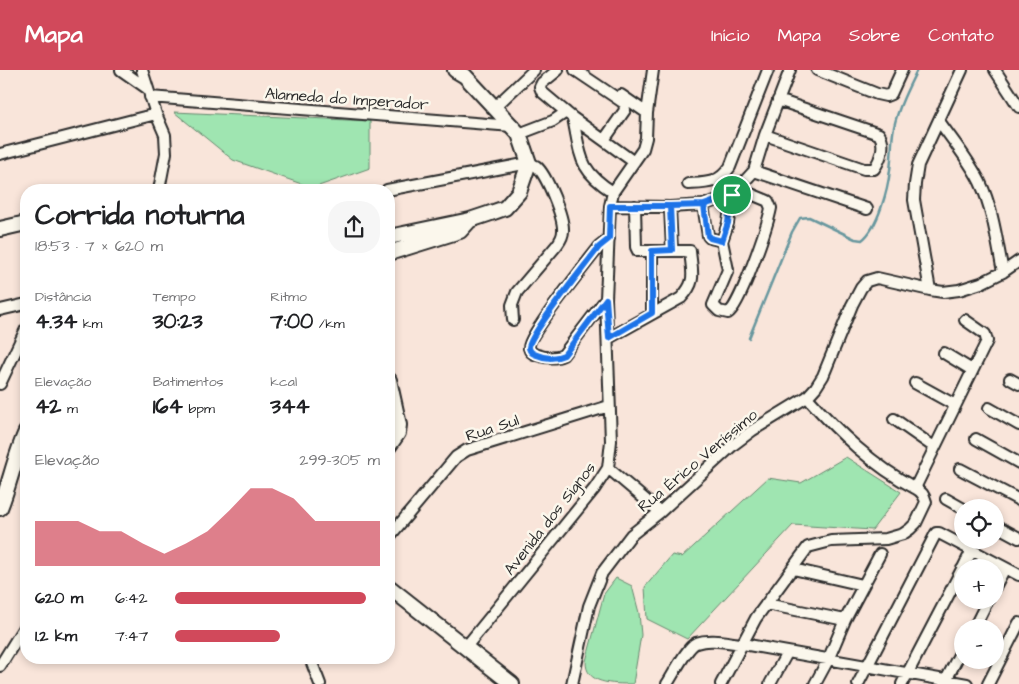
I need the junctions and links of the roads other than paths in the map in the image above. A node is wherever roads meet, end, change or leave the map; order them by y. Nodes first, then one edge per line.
1 (121, 70) edge
2 (142, 70) edge
3 (455, 70) edge
4 (534, 70) edge
5 (558, 70) edge
6 (575, 70) edge
7 (586, 70) edge
8 (653, 70) edge
9 (768, 70) edge
10 (790, 70) edge
11 (816, 70) edge
12 (902, 70) edge
13 (962, 70) edge
14 (995, 70) edge
15 (149, 93) junction
16 (1015, 98) edge
17 (778, 100) junction
18 (495, 107) junction
19 (1019, 107) edge
20 (647, 113) junction
21 (156, 114) junction
22 (569, 115) junction
23 (938, 121) junction
24 (515, 130) junction
25 (765, 135) junction
26 (604, 140) junction
27 (0, 154) edge
28 (634, 162) junction
29 (529, 163) junction
30 (754, 171) junction
31 (161, 184) edge
32 (688, 184) dead end
33 (395, 188) edge
34 (613, 192) junction
35 (736, 192) junction
36 (704, 205) junction
37 (610, 206) junction
38 (635, 206) junction
39 (670, 206) junction
40 (867, 209) dead end
41 (470, 220) junction
42 (20, 224) edge
43 (0, 229) edge
44 (395, 237) edge
45 (609, 239) junction
46 (722, 241) junction
47 (672, 250) junction
48 (395, 251) edge
49 (652, 251) junction
50 (1019, 261) edge
51 (1003, 272) junction
52 (930, 290) junction
53 (606, 299) junction
54 (20, 305) edge
55 (0, 310) edge
56 (652, 313) junction
57 (513, 320) dead end
58 (965, 320) dead end
59 (609, 338) junction
60 (20, 342) edge
61 (944, 353) dead end
62 (972, 370) junction
63 (915, 383) dead end
64 (0, 384) edge
65 (806, 397) junction
66 (955, 405) junction
67 (395, 406) edge
68 (609, 406) junction
69 (989, 408) dead end
70 (894, 419) dead end
71 (1019, 425) edge
72 (395, 437) edge
73 (976, 439) dead end
74 (20, 444) edge
75 (934, 447) junction
76 (1019, 462) edge
77 (608, 468) junction
78 (960, 469) dead end
79 (915, 488) junction
80 (946, 499) dead end
81 (1019, 500) edge
82 (954, 504) edge
83 (0, 508) edge
84 (660, 512) junction
85 (395, 530) edge
86 (1004, 530) edge
87 (1019, 538) edge
88 (972, 550) junction
89 (880, 554) dead end
90 (968, 559) edge
91 (1005, 568) joint
92 (793, 569) junction
93 (1019, 575) edge
94 (864, 585) junction
95 (954, 585) edge
96 (395, 592) edge
97 (766, 604) junction
98 (845, 620) junction
99 (1019, 623) edge
100 (20, 634) edge
101 (743, 644) junction
102 (466, 648) junction
103 (787, 653) junction
104 (828, 660) junction
105 (312, 664) edge
106 (954, 665) edge
107 (0, 666) edge
108 (867, 667) junction
109 (908, 674) junction
110 (945, 682) edge
111 (320, 684) edge
112 (512, 684) edge
113 (572, 684) edge
114 (667, 684) edge
115 (722, 684) edge
116 (770, 684) edge
117 (815, 684) edge
118 (858, 684) edge
119 (902, 684) edge
120 (967, 684) edge
121 (988, 684) edge

1 - 15 street
2 - 15 street
3 - 18 street
4 - 18 street
5 - 22 street
6 - 26 street
7 - 20 street
8 - 20 street, Avenida dos Signos
9 - 32 street
10 - 17 street
11 - 12 street
13 - 23 street
14 - 16 street
15 - 21 street
15 - 24 street, Alameda do Imperador
16 - 19 street
17 - 25 street
17 - 25 street
18 - 24 street
20 - 28 street, Avenida dos Signos
21 - 27 street
21 - 31 street
22 - 24 street
22 - 26 street
22 - 34 street
23 - 51 street
23 - 52 street
24 - 29 street
25 - 30 street
26 - 28 street
28 - 34 street, Avenida dos Signos
29 - 33 street
29 - 41 street
29 - 57 street
30 - 35 street
30 - 40 street
34 - 37 street, Avenida dos Signos
35 - 36 street
35 - 46 street
35 - 46 street
36 - 39 street
36 - 46 street
37 - 38 street
37 - 45 street, Avenida dos Signos
38 - 39 street
38 - 49 street
39 - 47 street
41 - 44 street
41 - 48 street
42 - 43 street
45 - 53 street, Avenida dos Signos
45 - 53 street
47 - 49 street
47 - 56 street
49 - 56 street
50 - 51 street, Rua Érico Veríssimo
51 - 52 street, Rua Érico Veríssimo
52 - 65 street, Rua Érico Veríssimo
53 - 59 street, Avenida dos Signos
54 - 55 street
56 - 59 street
58 - 62 street
59 - 68 street, Avenida dos Signos
60 - 64 street
61 - 62 street
62 - 66 street
63 - 66 street
65 - 79 street
65 - 84 street, Rua Érico Veríssimo
66 - 75 street
67 - 72 street
68 - 77 street, Avenida dos Signos
68 - 85 street, Rua Sul
69 - 71 street
70 - 75 street
73 - 76 street
74 - 83 street
75 - 79 street
77 - 84 street
77 - 102 street, Avenida dos Signos
78 - 81 street
79 - 92 street
80 - 82 street
84 - 113 street, Rua Érico Veríssimo
86 - 87 street
88 - 90 street
88 - 91 street
88 - 108 street
89 - 94 street
91 - 93 street
92 - 94 street
92 - 97 street
94 - 98 street
95 - 109 street
96 - 102 street
97 - 98 street
97 - 101 street
98 - 104 street
99 - 121 street
100 - 107 street
101 - 103 street
101 - 114 street
101 - 115 street
102 - 112 street
103 - 104 street
103 - 116 street
104 - 108 street
104 - 117 street
105 - 111 street
106 - 110 street
108 - 109 street
108 - 118 street
109 - 110 street
109 - 119 street
110 - 120 street

